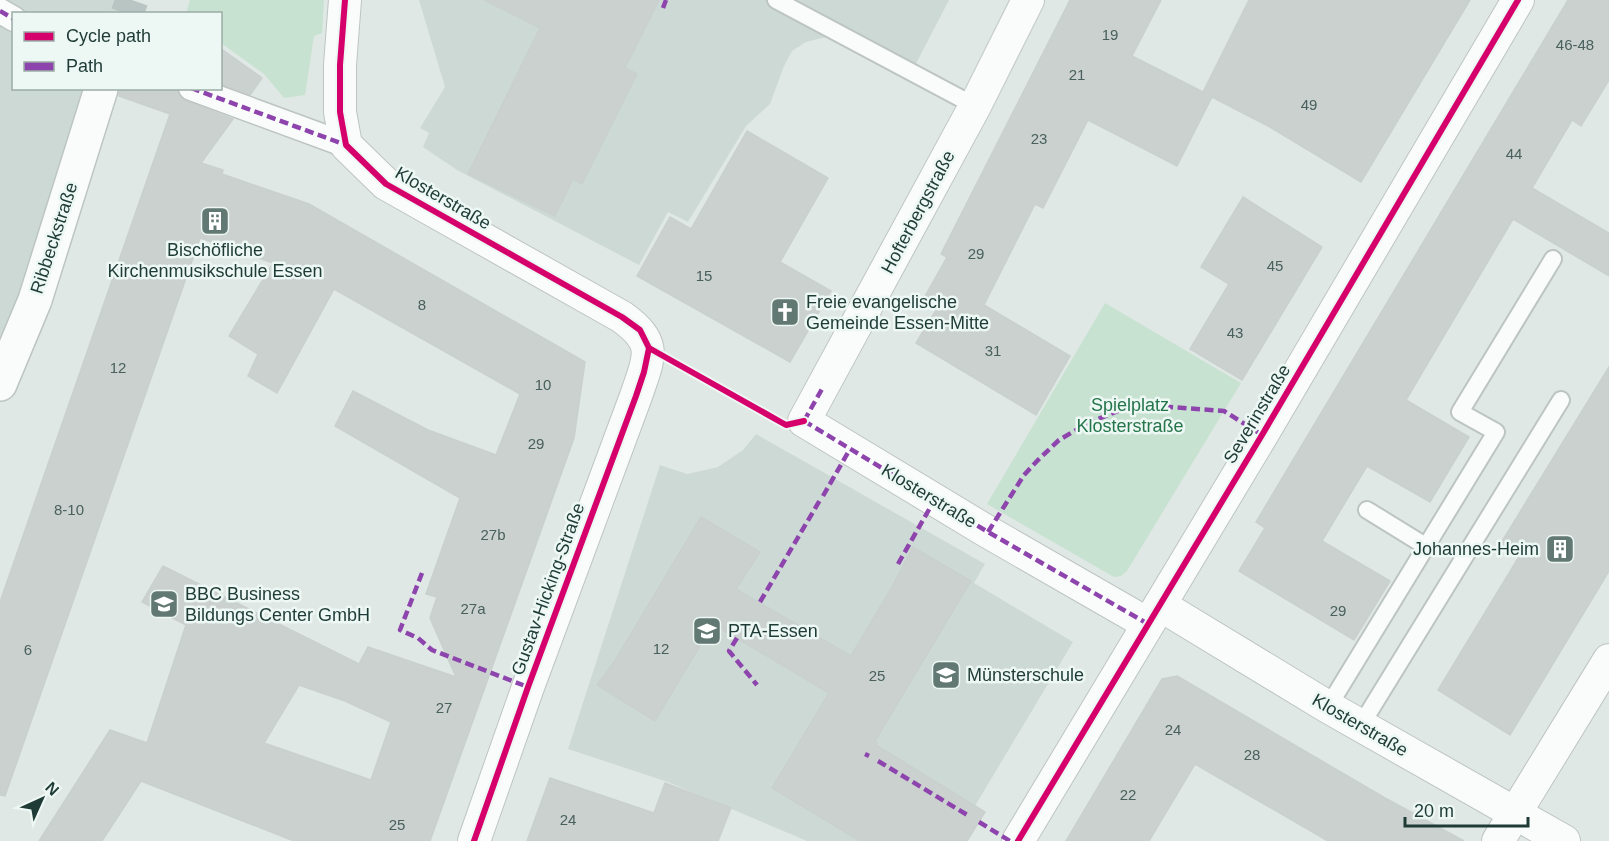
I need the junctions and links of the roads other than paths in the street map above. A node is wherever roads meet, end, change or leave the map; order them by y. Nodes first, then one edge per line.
1 (345, 0) edge
2 (776, 0) edge
3 (1028, 0) edge
4 (1518, 0) edge
5 (101, 90) edge
6 (196, 90) edge
7 (975, 106) junction
8 (346, 145) junction
9 (1553, 259) dead end
10 (649, 348) joint
11 (0, 384) edge
12 (1561, 400) dead end
13 (804, 421) joint
14 (1367, 510) dead end
15 (1427, 547) junction
16 (1154, 615) junction
17 (1609, 660) edge
18 (1328, 707) junction
19 (1361, 725) junction
20 (1515, 813) junction
21 (474, 841) edge
22 (1018, 841) edge
23 (1498, 841) edge
24 (1564, 841) edge

1 - 8 street
2 - 7 lane
3 - 7 street, Hofterbergstraße
4 - 16 street, Severinstraße
5 - 11 street, Ribbeckstraße
6 - 8 street
7 - 13 street, Hofterbergstraße
8 - 10 street, Klosterstraße
9 - 15 lane
10 - 21 street, Gustav-Hicking-Straße
12 - 19 lane
13 - 16 street, Klosterstraße
14 - 15 lane
15 - 18 lane
16 - 18 street, Klosterstraße
16 - 22 street, Severinstraße
17 - 20 street
18 - 19 street, Klosterstraße
19 - 20 street, Klosterstraße
20 - 23 street
20 - 24 street, Klosterstraße

